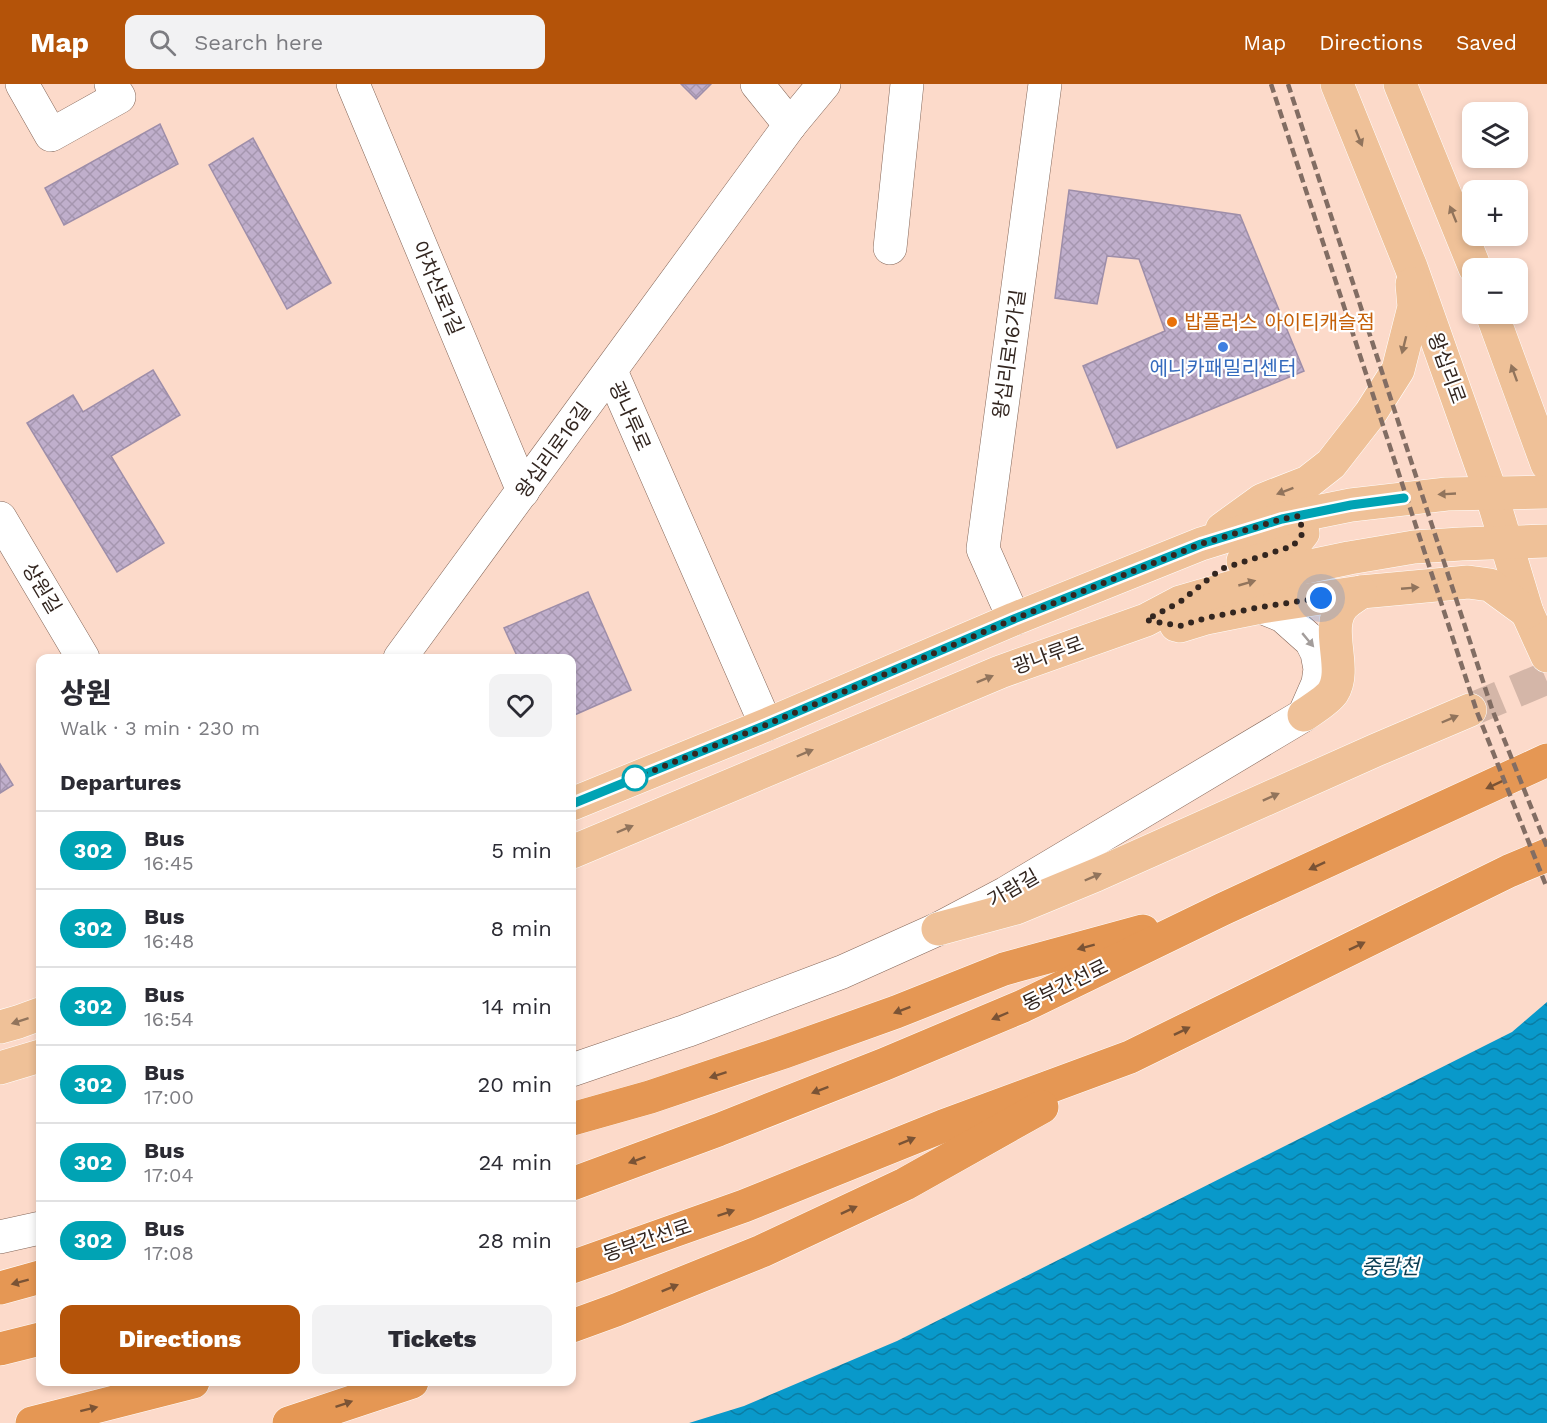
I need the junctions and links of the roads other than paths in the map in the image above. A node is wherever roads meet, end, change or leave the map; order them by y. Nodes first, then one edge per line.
1 (22, 84) edge
2 (111, 84) edge
3 (353, 84) edge
4 (757, 84) edge
5 (824, 84) edge
6 (907, 84) edge
7 (1046, 84) edge
8 (1337, 84) edge
9 (1400, 84) edge
10 (790, 125) junction
11 (890, 248) dead end
12 (1470, 258) edge
13 (1411, 267) junction
14 (1496, 324) edge
15 (610, 371) junction
16 (1547, 464) edge
17 (523, 491) junction
18 (1547, 492) edge
19 (1491, 493) junction
20 (1299, 516) junction
21 (0, 518) edge
22 (1547, 542) edge
23 (1505, 543) junction
24 (1201, 544) junction
25 (1361, 592) junction
26 (1180, 602) junction
27 (1261, 607) junction
28 (1527, 612) junction
29 (1014, 619) junction
30 (1146, 620) junction
31 (81, 654) edge
32 (403, 654) edge
33 (1547, 656) edge
34 (1470, 710) tunnel mouth
35 (1304, 716) junction
36 (766, 725) junction
37 (1547, 760) edge
38 (576, 802) edge
39 (576, 850) edge
40 (1547, 855) edge
41 (1223, 909) junction
42 (938, 929) junction
43 (36, 1015) edge
44 (0, 1027) edge
45 (36, 1057) edge
46 (1130, 1057) junction
47 (0, 1068) edge
48 (576, 1069) edge
49 (576, 1118) edge
50 (576, 1183) edge
51 (36, 1229) edge
52 (0, 1237) edge
53 (576, 1266) edge
54 (36, 1278) edge
55 (0, 1288) edge
56 (576, 1325) edge
57 (36, 1340) edge
58 (0, 1349) edge
59 (177, 1386) edge
60 (400, 1386) edge
61 (32, 1423) edge
62 (289, 1423) edge

1 - 2 street
3 - 17 street, 아차산로1길
4 - 10 street
5 - 10 street, 왕십리로16길
6 - 11 street
7 - 29 street, 왕십리로16가길
8 -> 13 main road, 왕십리로
12 -> 9 main road
10 - 15 street, 왕십리로16길
13 - 19 main road, 왕십리로
13 -> 24 main road
16 -> 14 main road
15 - 17 street, 왕십리로16길
15 - 36 street, 광나루로
17 - 32 street, 왕십리로16길
18 - 19 main road
19 -> 20 main road
19 - 23 main road, 왕십리로
20 - 24 main road
20 - 26 main road
21 - 31 street, 상원길
22 - 23 main road, 광나루로
26 -> 23 main road, 광나루로
23 - 28 main road, 왕십리로
24 - 29 main road
25 - 27 main road
25 -> 28 main road
25 - 35 main road
26 - 30 main road, 광나루로
27 - 30 main road
27 -> 35 street
28 - 33 main road, 왕십리로
29 - 36 main road
39 -> 30 main road, 광나루로
42 -> 34 main road
35 - 42 street, 가람길
36 - 38 main road
37 -> 41 highway, 동부간선로
46 -> 40 highway, 동부간선로
41 -> 49 highway
41 -> 50 highway, 동부간선로
42 - 48 street, 가람길
43 -> 44 main road
45 - 47 main road
53 -> 46 highway, 동부간선로
56 -> 46 highway
51 - 52 street
54 -> 55 highway
57 - 58 highway
61 -> 59 highway
62 -> 60 highway

